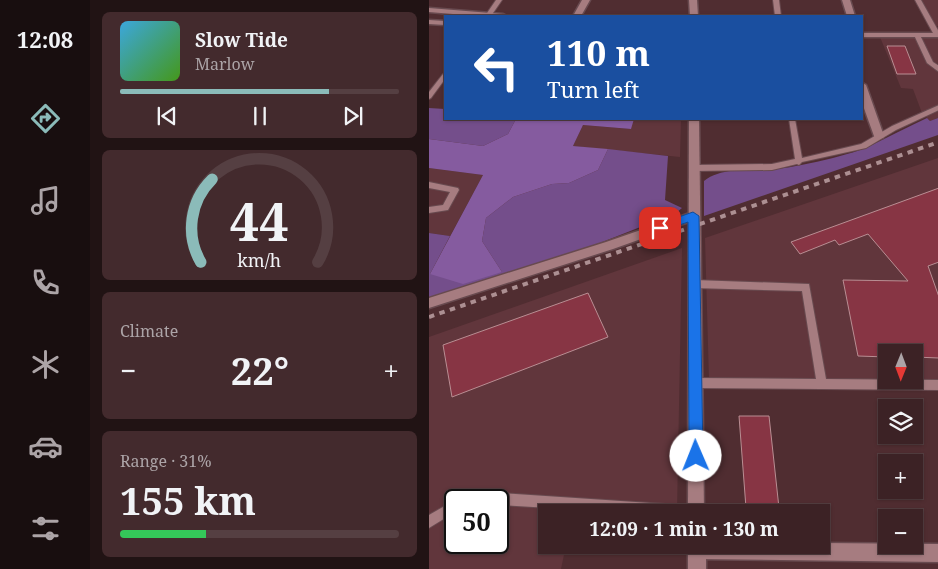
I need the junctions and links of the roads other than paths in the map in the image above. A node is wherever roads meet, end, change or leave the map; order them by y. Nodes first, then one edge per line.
1 (499, 0) edge
2 (586, 0) edge
3 (693, 0) edge
4 (775, 0) edge
5 (846, 0) edge
6 (919, 0) edge
7 (429, 10) edge
8 (478, 15) edge
9 (489, 15) edge
10 (578, 15) edge
11 (694, 15) edge
12 (778, 15) edge
13 (851, 15) edge
14 (429, 22) edge
15 (444, 23) edge
16 (863, 27) edge
17 (937, 32) edge
18 (863, 35) edge
19 (917, 35) junction
20 (938, 62) edge
21 (931, 63) junction
22 (938, 70) edge
23 (444, 76) edge
24 (863, 91) edge
25 (429, 97) edge
26 (938, 107) edge
27 (694, 120) edge
28 (792, 120) edge
29 (879, 136) junction
30 (799, 162) junction
31 (693, 168) junction
32 (429, 185) edge
33 (429, 210) edge
34 (693, 216) junction
35 (694, 284) junction
36 (429, 303) edge
37 (695, 382) junction
38 (822, 384) junction
39 (938, 385) edge
40 (509, 500) edge
41 (575, 504) edge
42 (696, 504) edge
43 (444, 513) edge
44 (429, 522) edge
45 (830, 551) edge
46 (938, 553) edge
47 (697, 554) edge
48 (697, 569) edge

1 - 9 lane
2 - 10 street
3 - 11 street
4 - 12 lane
5 - 13 street
6 - 17 lane
7 - 8 street
14 - 15 street
16 - 17 street
17 - 19 street
18 - 19 street
19 - 21 lane
20 - 21 lane
21 - 22 lane
23 - 25 lane
24 - 29 street
26 - 29 lane
27 - 31 street
28 - 30 lane
29 - 30 lane
30 - 31 lane
31 - 34 street
32 - 33 lane
34 - 35 street
34 - 36 street
35 - 37 street
35 - 38 lane
37 - 38 lane
37 - 42 street
38 - 39 lane
40 - 41 lane
43 - 44 lane
45 - 46 street
47 - 48 street

